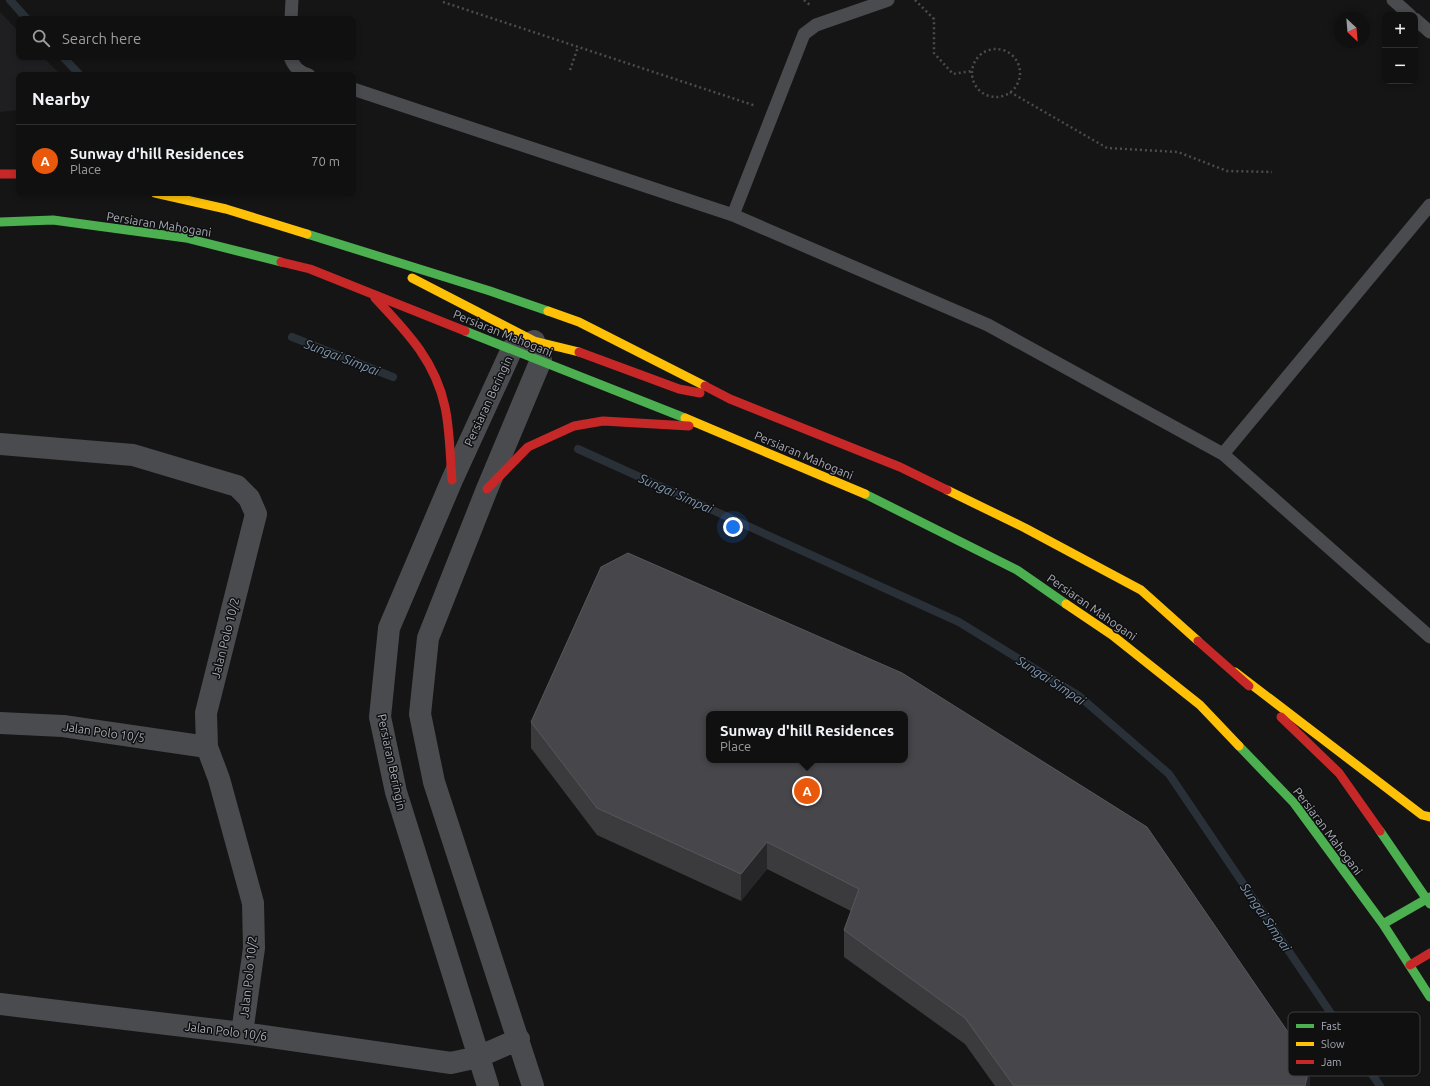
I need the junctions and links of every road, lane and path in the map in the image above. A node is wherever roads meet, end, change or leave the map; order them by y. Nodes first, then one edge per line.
1 (292, 0) edge
2 (888, 0) edge
3 (915, 0) edge
4 (1393, 0) edge
5 (443, 2) dead end
6 (1407, 12) edge
7 (291, 16) edge
8 (1418, 22) edge
9 (1430, 32) edge
10 (578, 47) junction
11 (291, 60) edge
12 (570, 70) dead end
13 (972, 71) junction
14 (301, 72) edge
15 (356, 90) edge
16 (1010, 92) junction
17 (773, 112) junction
18 (1272, 172) dead end
19 (0, 174) edge
20 (16, 174) edge
21 (168, 196) edge
22 (1430, 205) edge
23 (733, 215) junction
24 (0, 222) edge
25 (352, 248) junction
26 (370, 293) junction
27 (512, 349) junction
28 (537, 351) junction
29 (730, 399) junction
30 (708, 427) junction
31 (0, 444) edge
32 (1223, 454) junction
33 (452, 480) junction
34 (486, 489) junction
35 (1430, 638) edge
36 (1235, 672) junction
37 (0, 724) edge
38 (207, 747) junction
39 (1430, 817) edge
40 (1429, 900) edge
41 (1383, 924) junction
42 (1430, 953) edge
43 (1410, 965) junction
44 (1430, 998) edge
45 (0, 1004) edge
46 (242, 1033) junction
47 (519, 1039) junction
48 (478, 1057) junction
49 (488, 1086) edge
50 (534, 1086) edge

1 - 7 lane
2 - 17 lane
3 - 13 path
4 - 6 lane
5 - 10 path
8 - 9 lane
10 - 12 path
10 - 17 path
11 - 14 lane
13 - 16 path
13 - 16 path
15 - 23 lane
16 - 18 path
17 - 23 lane
19 - 20 main road
21 - 25 main road, Persiaran Mahogani
22 - 32 lane
23 - 32 lane
24 - 26 main road, Persiaran Mahogani
25 - 28 main road
25 - 29 main road, Persiaran Mahogani
26 - 27 main road, Persiaran Mahogani
26 - 33 main road
27 - 28 street, Persiaran Beringin
27 - 33 street, Persiaran Beringin
28 - 29 main road
28 - 30 main road, Persiaran Mahogani
28 - 34 street
29 - 36 main road, Persiaran Mahogani
30 - 34 main road
30 - 41 main road, Persiaran Mahogani
31 - 38 street, Jalan Polo 10/2
32 - 35 lane
33 - 48 street, Persiaran Beringin
34 - 47 street
36 - 39 main road
36 - 40 main road, Persiaran Mahogani
37 - 38 street, Jalan Polo 10/5
38 - 46 street, Jalan Polo 10/2
40 - 41 main road
41 - 43 main road, Persiaran Mahogani
42 - 43 main road
43 - 44 main road, Persiaran Mahogani
45 - 46 street, Jalan Polo 10/6
46 - 48 street, Jalan Polo 10/6
47 - 48 street
47 - 50 street
48 - 49 street, Persiaran Beringin

